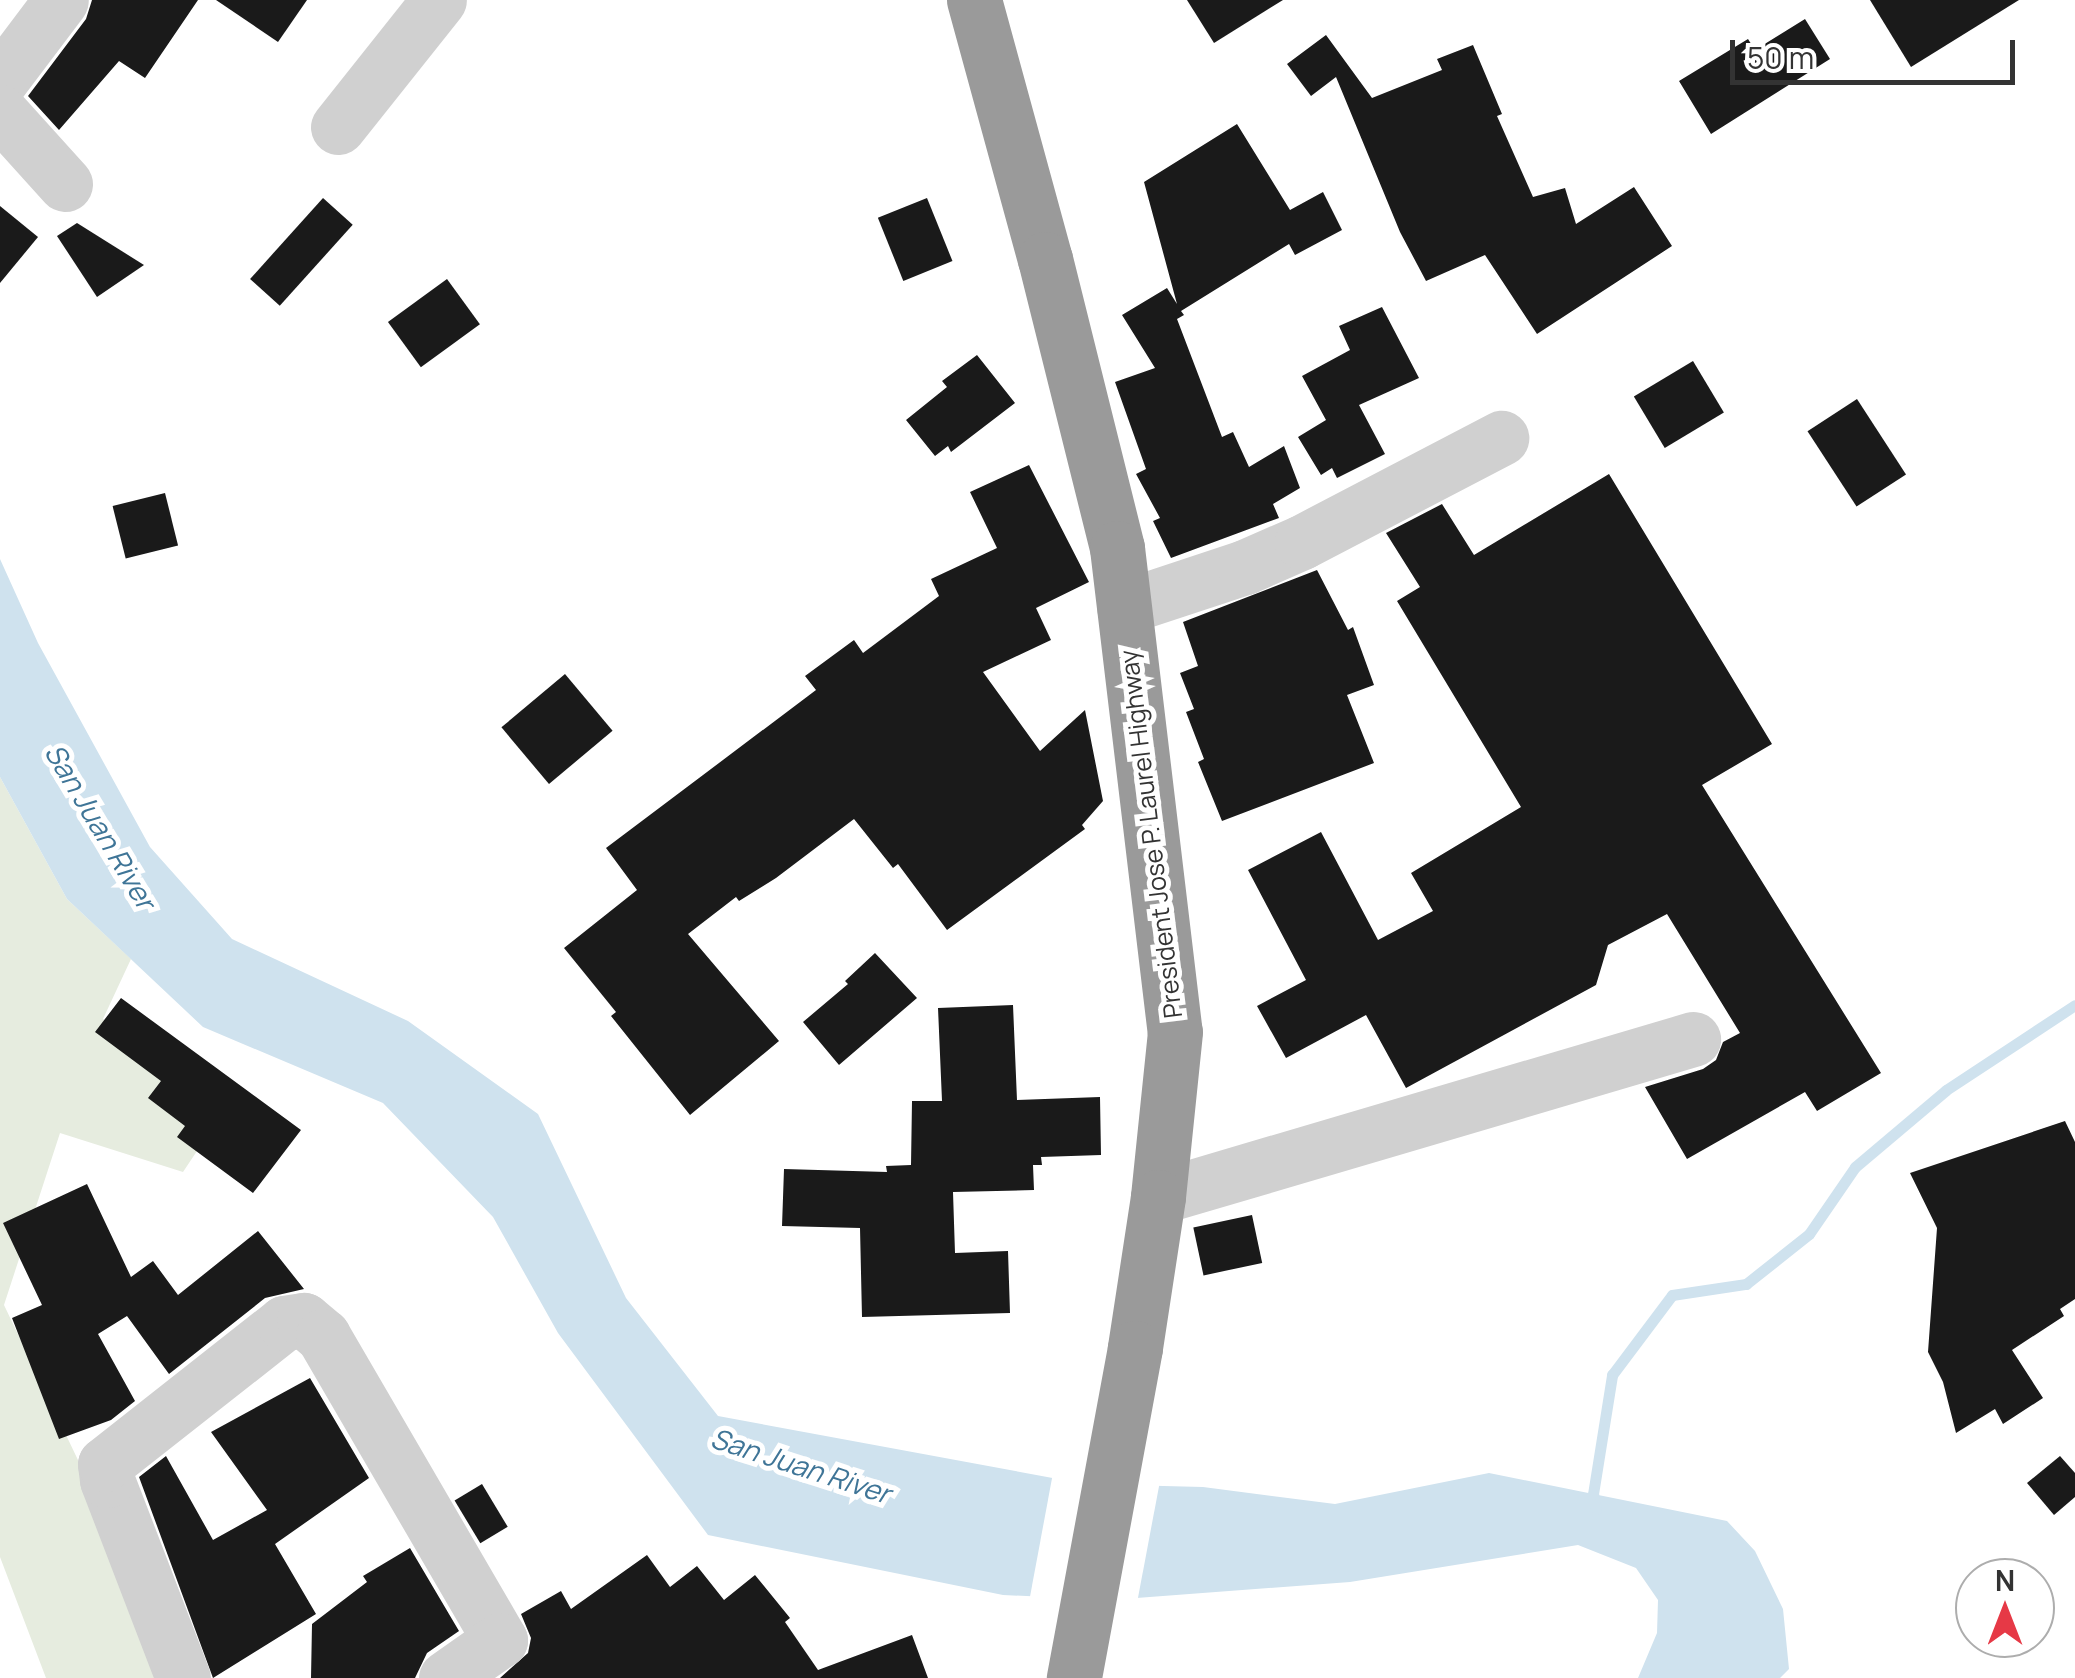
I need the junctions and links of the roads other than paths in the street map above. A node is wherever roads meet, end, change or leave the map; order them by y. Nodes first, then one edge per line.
1 (61, 0) edge
2 (439, 0) edge
3 (974, 0) edge
4 (0, 81) edge
5 (0, 112) edge
6 (338, 127) dead end
7 (65, 184) dead end
8 (1500, 438) dead end
9 (1124, 607) junction
10 (1693, 1039) dead end
11 (1158, 1197) junction
12 (1078, 1659) edge
13 (183, 1678) edge
14 (446, 1678) edge

1 - 4 street
2 - 6 street
3 - 9 highway, President Jose P. Laurel Highway
5 - 7 street
8 - 9 street
9 - 11 highway, President Jose P. Laurel Highway
10 - 11 street
11 - 12 highway, President Jose P. Laurel Highway
13 - 14 street

